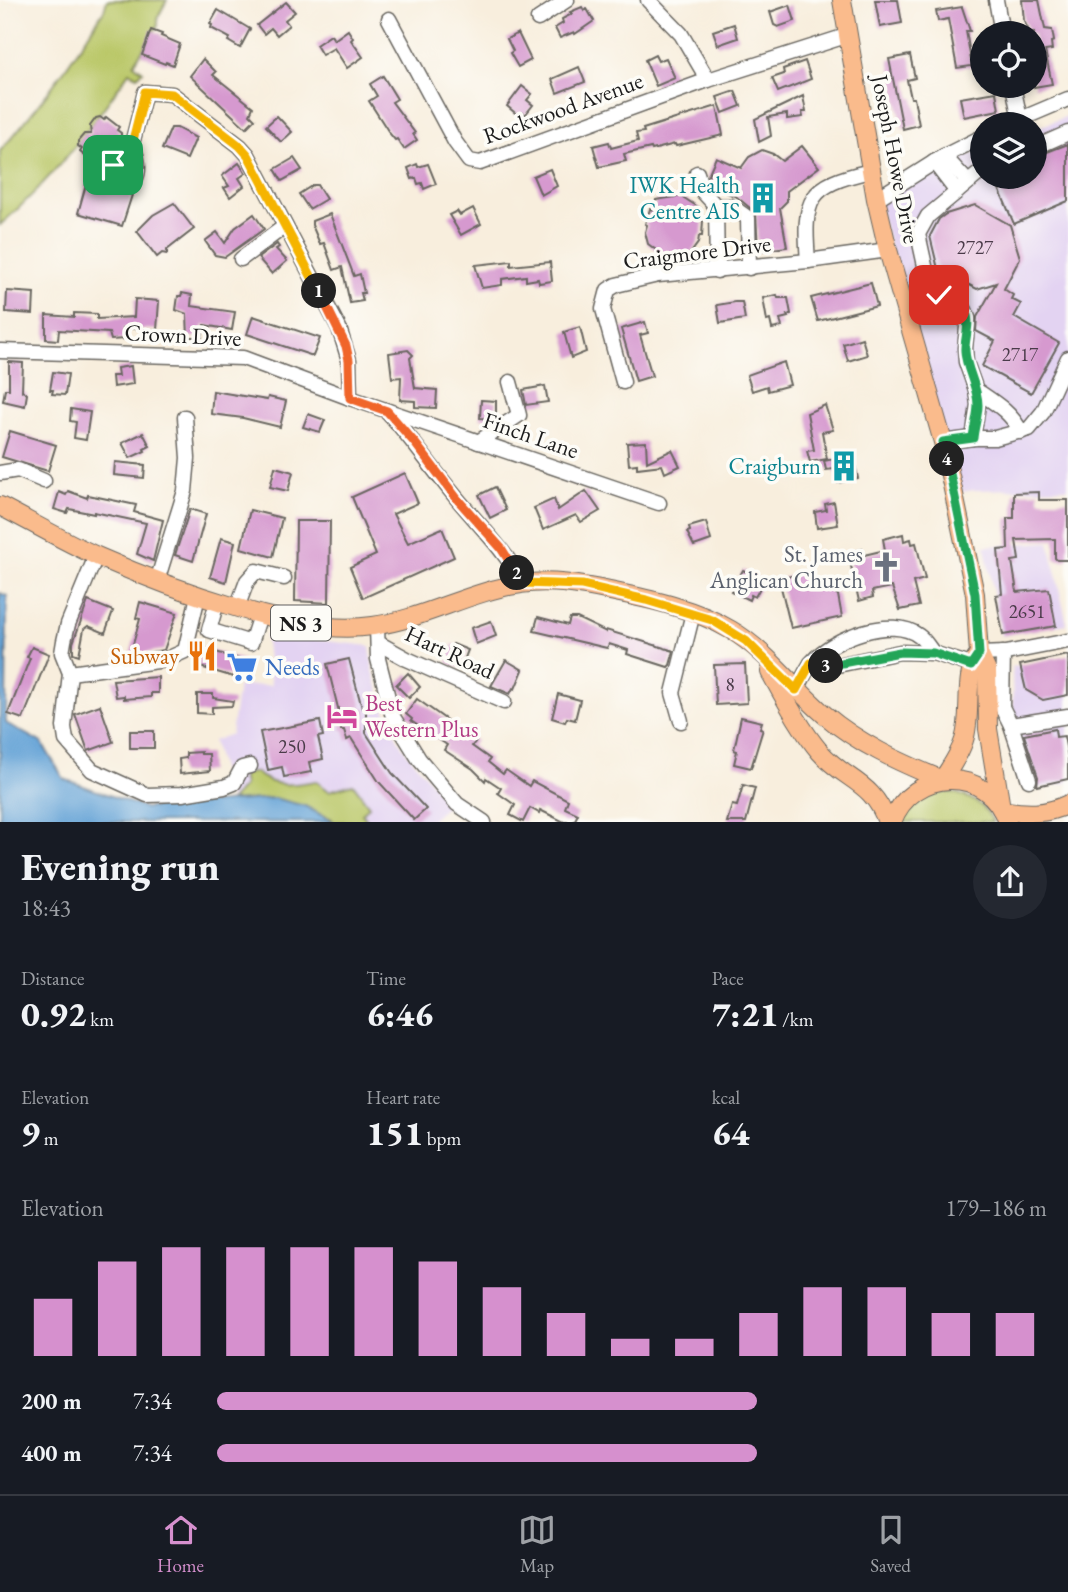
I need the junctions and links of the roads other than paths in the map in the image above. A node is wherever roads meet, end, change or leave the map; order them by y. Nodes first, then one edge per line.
1 (567, 0) edge
2 (648, 0) edge
3 (842, 0) edge
4 (996, 0) edge
5 (388, 19) dead end
6 (538, 19) dead end
7 (1000, 21) edge
8 (849, 35) junction
9 (708, 80) junction
10 (1068, 99) edge
11 (1036, 112) edge
12 (1068, 133) edge
13 (1047, 142) edge
14 (132, 144) dead end
15 (970, 144) edge
16 (939, 159) junction
17 (871, 171) junction
18 (697, 173) dead end
19 (970, 181) edge
20 (962, 187) junction
21 (876, 199) junction
22 (716, 206) junction
23 (285, 226) junction
24 (888, 250) junction
25 (241, 259) dead end
26 (808, 261) junction
27 (749, 268) junction
28 (717, 271) junction
29 (0, 351) edge
30 (1068, 358) edge
31 (510, 382) dead end
32 (623, 382) dead end
33 (976, 390) junction
34 (350, 398) junction
35 (387, 411) junction
36 (185, 417) dead end
37 (1021, 432) junction
38 (973, 438) junction
39 (478, 442) junction
40 (943, 442) junction
41 (0, 473) edge
42 (44, 481) dead end
43 (659, 503) dead end
44 (0, 506) edge
45 (96, 556) junction
46 (284, 578) dead end
47 (157, 581) junction
48 (523, 583) junction
49 (198, 596) junction
50 (217, 602) junction
51 (237, 608) junction
52 (693, 613) junction
53 (260, 615) junction
54 (377, 635) junction
55 (1068, 640) edge
56 (758, 651) junction
57 (933, 653) junction
58 (1003, 653) junction
59 (975, 660) junction
60 (811, 663) junction
61 (70, 673) junction
62 (796, 690) junction
63 (503, 702) dead end
64 (994, 707) junction
65 (1068, 716) edge
66 (681, 721) dead end
67 (1011, 725) junction
68 (250, 766) dead end
69 (942, 779) junction
70 (1029, 780) dead end
71 (1068, 804) edge
72 (1003, 813) edge
73 (484, 822) edge
74 (889, 822) edge

1 - 6 street
2 - 9 street
3 - 8 main road, Joseph Howe Drive
4 - 7 street
5 - 9 street, Rockwood Avenue
8 - 9 street, Rockwood Avenue
8 - 17 main road, Joseph Howe Drive
10 - 11 street
12 - 13 street
14 - 23 street
15 - 16 street
16 - 20 street
16 - 21 street
17 - 21 main road, Joseph Howe Drive
17 - 26 street
18 - 22 street
19 - 20 street
20 - 33 street
21 - 24 main road, Joseph Howe Drive
22 - 27 street
22 - 28 street
23 - 25 street
23 - 34 street
24 - 26 street, Craigmore Drive
24 - 40 main road, Joseph Howe Drive
26 - 27 street, Craigmore Drive
27 - 28 street, Craigmore Drive
28 - 32 street, Craigmore Drive
29 - 34 street, Crown Drive
30 - 37 street
31 - 39 street
33 - 37 street
33 - 38 street
34 - 35 street, Crown Drive
35 - 39 street, Finch Lane
35 - 48 street, Crown Drive
36 - 47 street
37 - 38 street
38 - 40 street
39 - 43 street, Finch Lane
40 - 59 main road, Joseph Howe Drive
41 - 42 street
44 - 45 main road, NS 3
45 - 47 main road, NS 3
45 - 61 street
46 - 51 street
47 - 49 main road, NS 3
48 - 52 main road, NS 3
48 - 54 main road, NS 3
49 - 50 main road, NS 3
49 - 61 street
50 - 51 main road, NS 3
50 - 53 street
51 - 53 main road, NS 3
52 - 56 main road, NS 3
52 - 66 street
53 - 54 main road, NS 3
54 - 63 street, Hart Road
54 - 73 street
55 - 58 street
56 - 62 main road, NS 3
56 - 74 main road, NS 3
57 - 59 street
57 - 60 street
57 - 60 street
58 - 59 street
58 - 64 street
59 - 64 main road, Joseph Howe Drive
59 - 69 main road, Joseph Howe Drive
60 - 62 street
61 - 68 street
62 - 69 main road, NS 3
64 - 67 street
64 - 72 main road, Joseph Howe Drive
65 - 67 street
67 - 70 street
69 - 72 main road
69 - 74 main road
71 - 72 main road

